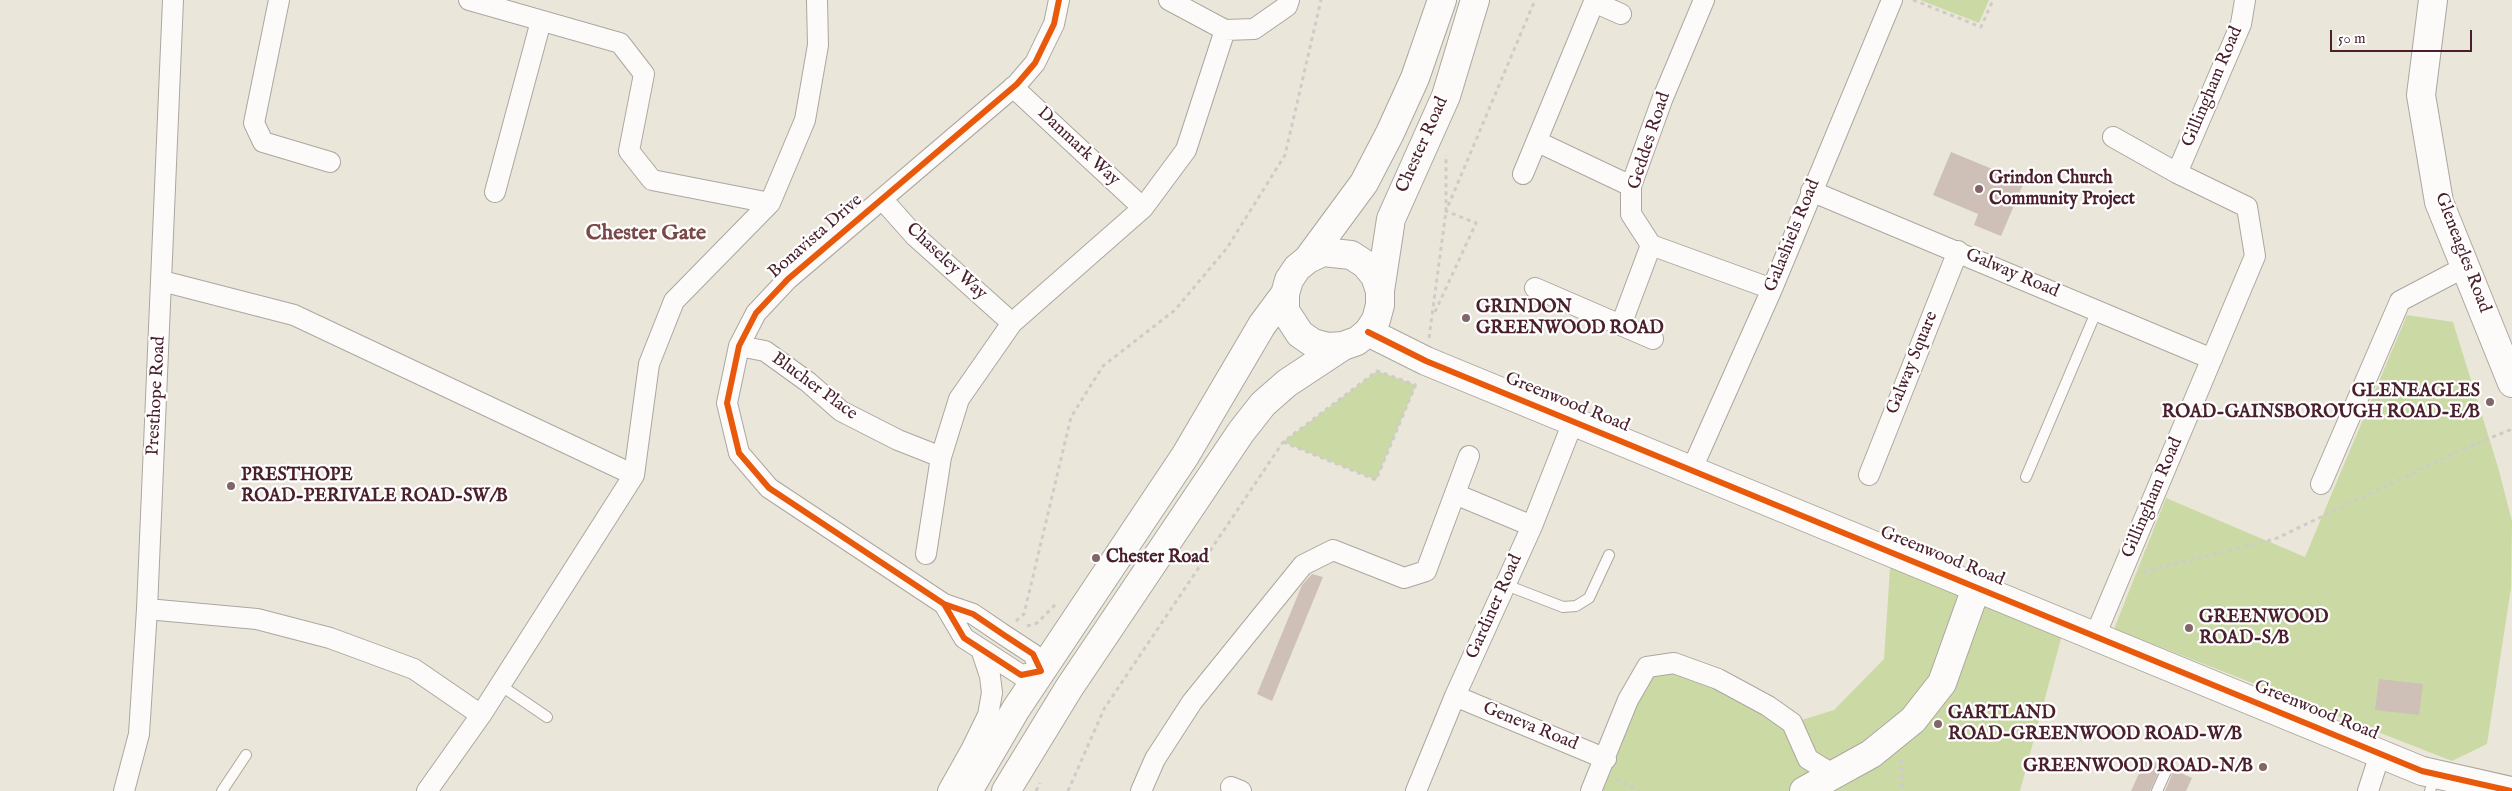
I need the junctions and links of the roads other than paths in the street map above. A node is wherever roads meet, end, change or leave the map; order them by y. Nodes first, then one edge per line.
1 (173, 0) edge
2 (279, 0) edge
3 (469, 0) edge
4 (817, 0) edge
5 (1060, 0) edge
6 (1169, 0) edge
7 (1289, 0) edge
8 (1442, 0) edge
9 (1475, 0) edge
10 (1704, 0) edge
11 (1892, 0) edge
12 (2245, 0) edge
13 (2433, 0) edge
14 (1594, 1) edge
15 (1621, 14) dead end
16 (541, 21) junction
17 (1225, 30) junction
18 (1013, 87) junction
19 (2112, 137) dead end
20 (1538, 142) junction
21 (330, 162) dead end
22 (2177, 173) junction
23 (1523, 174) dead end
24 (1631, 186) junction
25 (1811, 191) junction
26 (495, 192) dead end
27 (882, 199) junction
28 (770, 203) junction
29 (1143, 208) junction
30 (1651, 245) junction
31 (1958, 251) junction
32 (1308, 259) junction
33 (2465, 267) junction
34 (162, 281) junction
35 (1535, 288) dead end
36 (1772, 289) junction
37 (1380, 291) junction
38 (1285, 294) junction
39 (2097, 310) junction
40 (1012, 323) junction
41 (1621, 325) junction
42 (1368, 332) junction
43 (1653, 339) dead end
44 (740, 346) junction
45 (1343, 346) junction
46 (2212, 359) junction
47 (2512, 383) edge
48 (1573, 422) junction
49 (1469, 456) dead end
50 (941, 457) junction
51 (1691, 471) junction
52 (634, 475) junction
53 (1869, 475) dead end
54 (2026, 476) dead end
55 (2320, 484) dead end
56 (1454, 494) junction
57 (1532, 526) junction
58 (926, 554) dead end
59 (1609, 555) dead end
60 (1506, 585) junction
61 (1976, 588) junction
62 (944, 604) junction
63 (147, 609) junction
64 (2095, 636) junction
65 (981, 649) junction
66 (1040, 671) junction
67 (500, 685) junction
68 (1069, 688) junction
69 (1455, 696) junction
70 (481, 715) junction
71 (547, 717) dead end
72 (246, 754) dead end
73 (2380, 754) junction
74 (1603, 765) junction
75 (2167, 769) dead end
76 (1834, 775) junction
77 (2433, 782) edge
78 (2512, 790) edge
79 (124, 791) edge
80 (222, 791) edge
81 (427, 791) edge
82 (948, 791) edge
83 (968, 791) edge
84 (1006, 791) edge
85 (1141, 791) edge
86 (1416, 791) edge
87 (1591, 791) edge
88 (1804, 791) edge
89 (2157, 791) edge
90 (2368, 791) edge

1 - 34 street, Presthope Road
2 - 21 street
3 - 16 street
4 - 28 street
5 - 18 street, Bonavista Drive
6 - 17 street
7 - 17 street
8 - 32 main road, Chester Road
9 - 37 main road, Chester Road
10 - 24 street, Geddes Road
11 - 25 street, Galashiels Road
12 - 22 street, Gillingham Road
13 - 33 main road, Gleneagles Road
14 - 15 street
14 - 20 street
16 - 26 street
16 - 28 street
17 - 29 street
18 - 27 street, Bonavista Drive
18 - 29 street, Danmark Way
19 - 22 street, Gillingham Road
20 - 23 street
20 - 24 street
22 - 46 street, Gillingham Road
24 - 30 street, Geddes Road
25 - 31 street, Galway Road
25 - 36 street, Galashiels Road
27 - 40 street, Chaseley Way
27 - 44 street, Bonavista Drive
28 - 52 street
29 - 40 street
30 - 36 street
30 - 41 street
31 - 39 street, Galway Road
31 - 53 street, Galway Square
32 - 37 main road
32 - 38 main road, Chester Road
33 - 47 main road, Gleneagles Road
33 - 55 street
34 - 52 street
34 - 63 street, Presthope Road
35 - 41 street
36 - 51 street, Galashiels Road
37 - 42 main road, Chester Road
38 - 45 main road
38 - 66 main road, Chester Road
39 - 46 street, Galway Road
39 - 54 lane
40 - 50 street
41 - 43 street
42 - 45 main road
42 - 48 main road, Greenwood Road
44 - 50 street, Blucher Place
44 - 62 street, Bonavista Drive
45 - 68 main road
46 - 64 street, Gillingham Road
48 - 51 main road, Greenwood Road
48 - 57 street, Gardiner Road
49 - 56 street
50 - 58 street
51 - 61 main road, Greenwood Road
52 - 67 street
56 - 57 street
56 - 85 street
57 - 60 street, Gardiner Road
59 - 60 lane
60 - 69 street, Gardiner Road
61 - 64 main road, Greenwood Road
61 - 76 main road
62 - 65 street, Bonavista Drive
62 - 66 street, Bonavista Drive
63 - 70 street
63 - 79 street, Presthope Road
64 - 73 main road, Greenwood Road
65 - 66 street, Bonavista Drive
65 - 82 street
66 - 68 main road
66 - 83 main road, Chester Road
67 - 70 street
67 - 71 lane
68 - 84 main road
69 - 74 street, Geneva Road
69 - 86 street, Gardiner Road
70 - 81 street
72 - 80 lane
73 - 77 main road, Greenwood Road
73 - 90 street
74 - 76 street
74 - 87 street
75 - 89 lane
76 - 88 main road
77 - 78 main road, Greenwood Road

